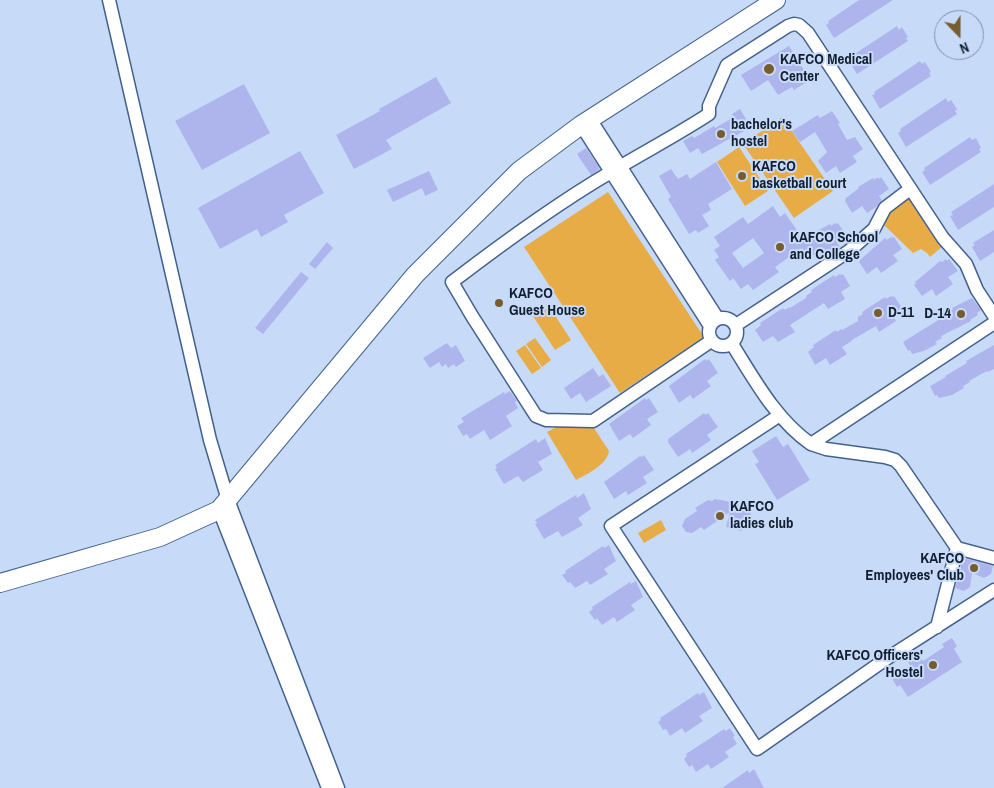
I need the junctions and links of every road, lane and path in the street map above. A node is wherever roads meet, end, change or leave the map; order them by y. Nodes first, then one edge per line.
1 (109, 0) edge
2 (776, 0) edge
3 (586, 122) junction
4 (615, 169) junction
5 (910, 189) junction
6 (994, 316) edge
7 (714, 322) junction
8 (736, 324) junction
9 (994, 324) edge
10 (711, 341) junction
11 (732, 344) junction
12 (780, 415) junction
13 (811, 444) junction
14 (223, 505) junction
15 (957, 548) junction
16 (994, 558) edge
17 (0, 584) edge
18 (994, 590) edge
19 (937, 627) junction
20 (328, 788) edge
21 (338, 788) edge

1 - 14 street
2 - 3 main road
3 - 4 street
3 - 14 main road
4 - 5 street
4 - 7 street
4 - 10 street
5 - 6 street
5 - 8 street
7 - 8 street
7 - 10 street
8 - 11 street
9 - 13 street
10 - 11 street
11 - 12 street
12 - 13 street
12 - 19 street
13 - 15 street
14 - 17 main road
14 - 20 street
14 - 21 street
15 - 16 street
15 - 19 street
18 - 19 street

